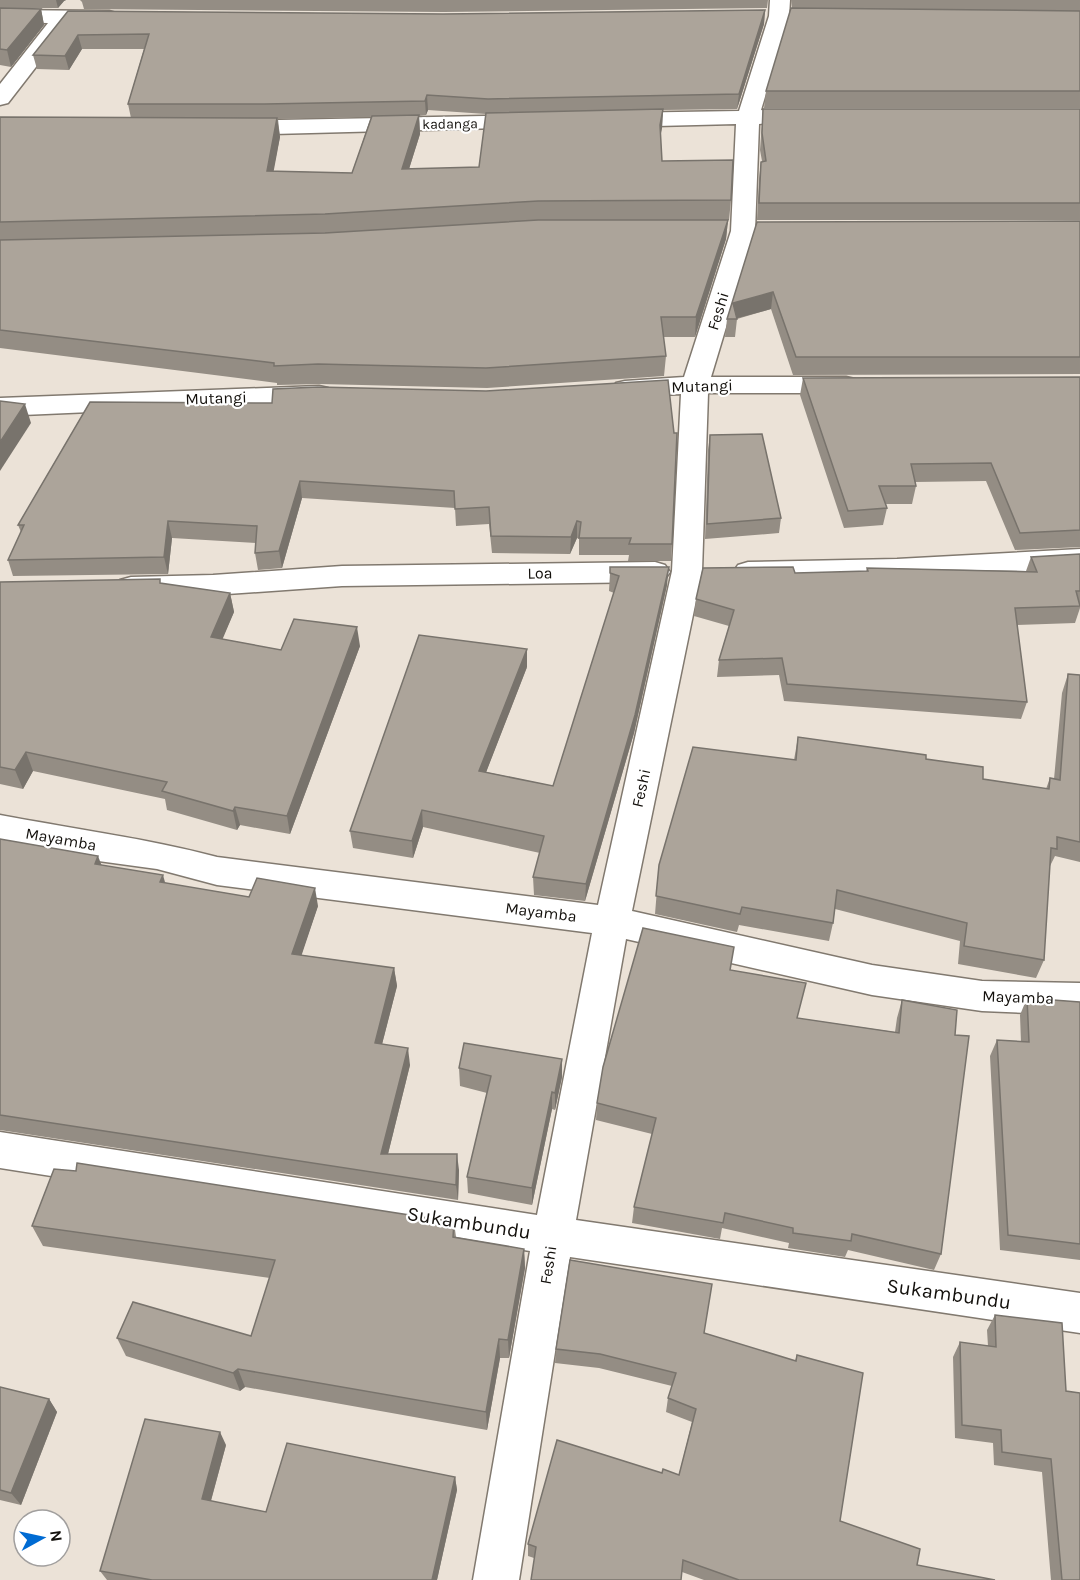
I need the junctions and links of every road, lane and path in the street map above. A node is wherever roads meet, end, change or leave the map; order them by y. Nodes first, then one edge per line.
1 (79, 0) edge
2 (779, 12) edge
3 (0, 16) edge
4 (64, 16) junction
5 (126, 17) edge
6 (0, 98) edge
7 (748, 117) junction
8 (796, 117) edge
9 (594, 121) edge
10 (546, 122) edge
11 (208, 129) edge
12 (870, 384) edge
13 (695, 385) junction
14 (603, 391) edge
15 (342, 395) edge
16 (0, 407) edge
17 (1080, 559) edge
18 (706, 572) junction
19 (100, 588) edge
20 (0, 828) edge
21 (612, 921) junction
22 (1080, 999) edge
23 (0, 1150) edge
24 (553, 1236) junction
25 (1080, 1314) edge
26 (496, 1580) edge

1 - 4 street
2 - 7 street, Feshi
3 - 4 street
4 - 5 street
4 - 6 street
7 - 8 street
7 - 9 street
7 - 13 street, Feshi
10 - 11 street, kadanga
12 - 13 street, Mutangi
13 - 14 street, Mutangi
13 - 18 street, Feshi
15 - 16 street, Mutangi
17 - 18 street, Loa
18 - 19 street, Loa
18 - 21 street, Feshi
20 - 21 street, Mayamba
21 - 22 street, Mayamba
21 - 24 street, Feshi
23 - 24 street, Sukambundu
24 - 25 street, Sukambundu
24 - 26 street, Feshi

